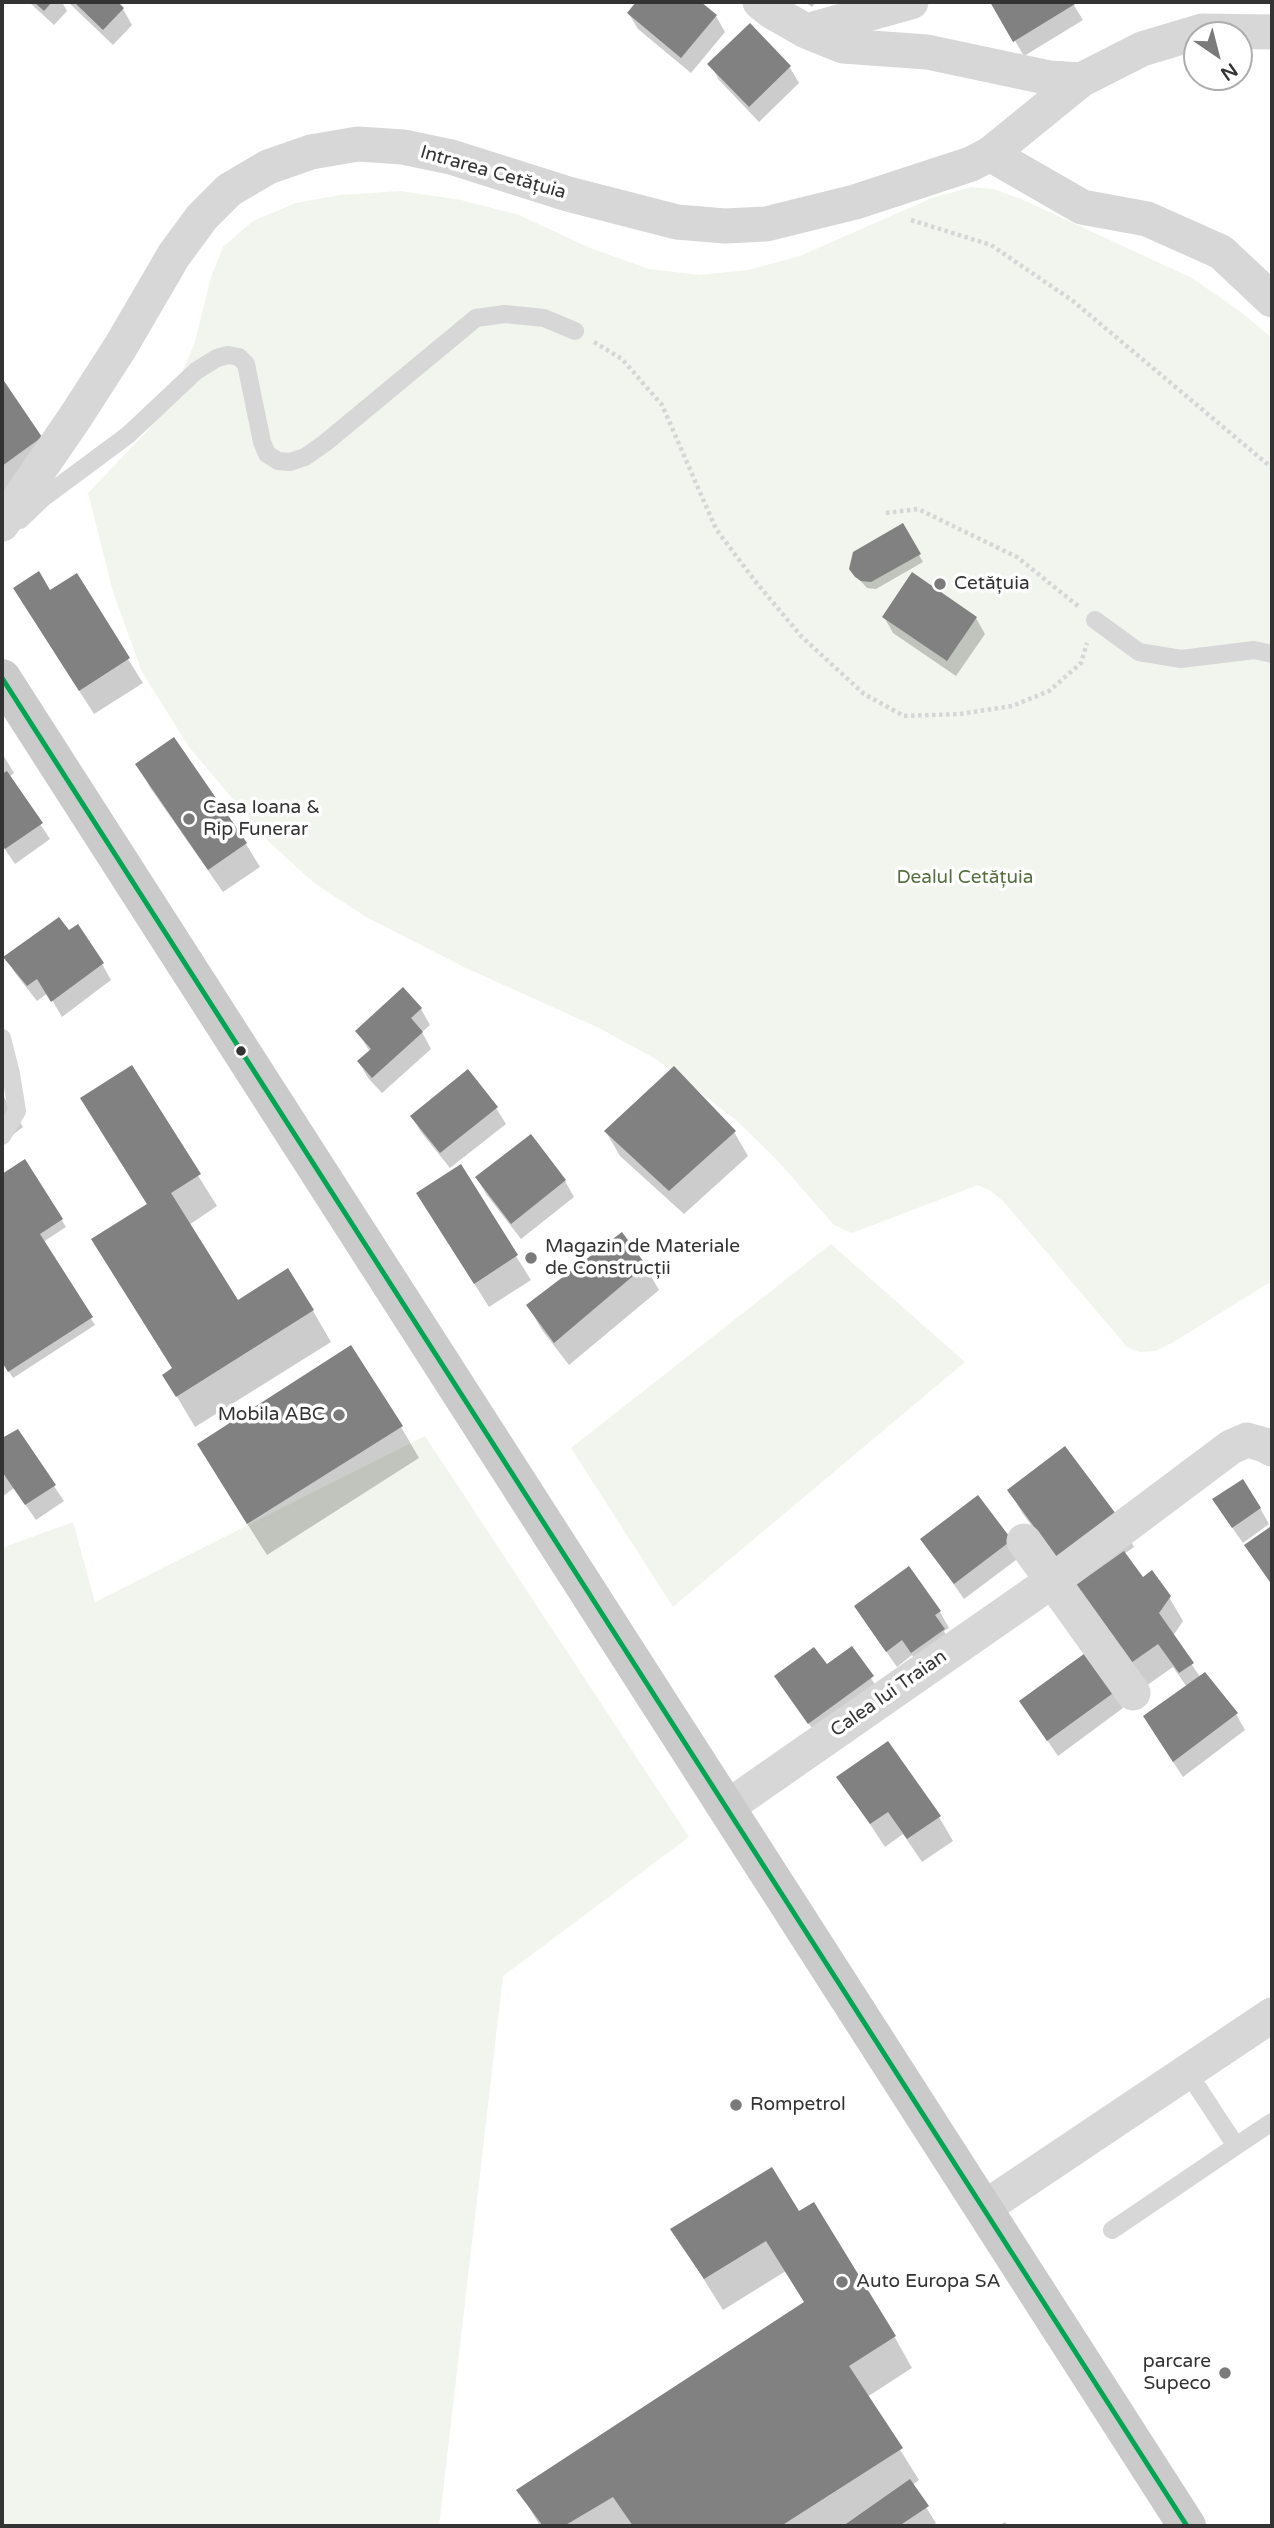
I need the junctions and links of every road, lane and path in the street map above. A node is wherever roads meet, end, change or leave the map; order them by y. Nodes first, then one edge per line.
1 (760, 2) edge
2 (911, 2) edge
3 (806, 31) junction
4 (1272, 32) edge
5 (1081, 80) junction
6 (990, 154) junction
7 (905, 218) dead end
8 (1272, 300) edge
9 (575, 331) joint
10 (1272, 468) edge
11 (886, 513) dead end
12 (2, 524) edge
13 (2, 537) edge
14 (1095, 620) junction
15 (1272, 654) edge
16 (2, 678) edge
17 (2, 1038) edge
18 (2, 1136) edge
19 (1272, 1449) edge
20 (1024, 1541) dead end
21 (1052, 1581) junction
22 (1133, 1693) dead end
23 (726, 1808) junction
24 (1272, 2015) edge
25 (1187, 2071) junction
26 (1272, 2122) edge
27 (1236, 2146) junction
28 (984, 2208) junction
29 (1112, 2230) dead end
30 (1187, 2526) edge

1 - 3 street
2 - 3 street
3 - 5 street
4 - 5 street, Intrarea Cetățuia
5 - 6 street, Intrarea Cetățuia
6 - 8 street
6 - 12 street, Intrarea Cetățuia
7 - 10 path
9 - 13 lane
9 - 14 path
11 - 14 path
14 - 15 lane
16 - 23 main road
17 - 18 lane
19 - 21 street, Calea lui Traian
20 - 21 street
21 - 22 street
21 - 23 street, Calea lui Traian
23 - 28 main road
24 - 25 street
25 - 27 lane
25 - 28 street
26 - 27 lane
27 - 29 lane
28 - 30 main road

